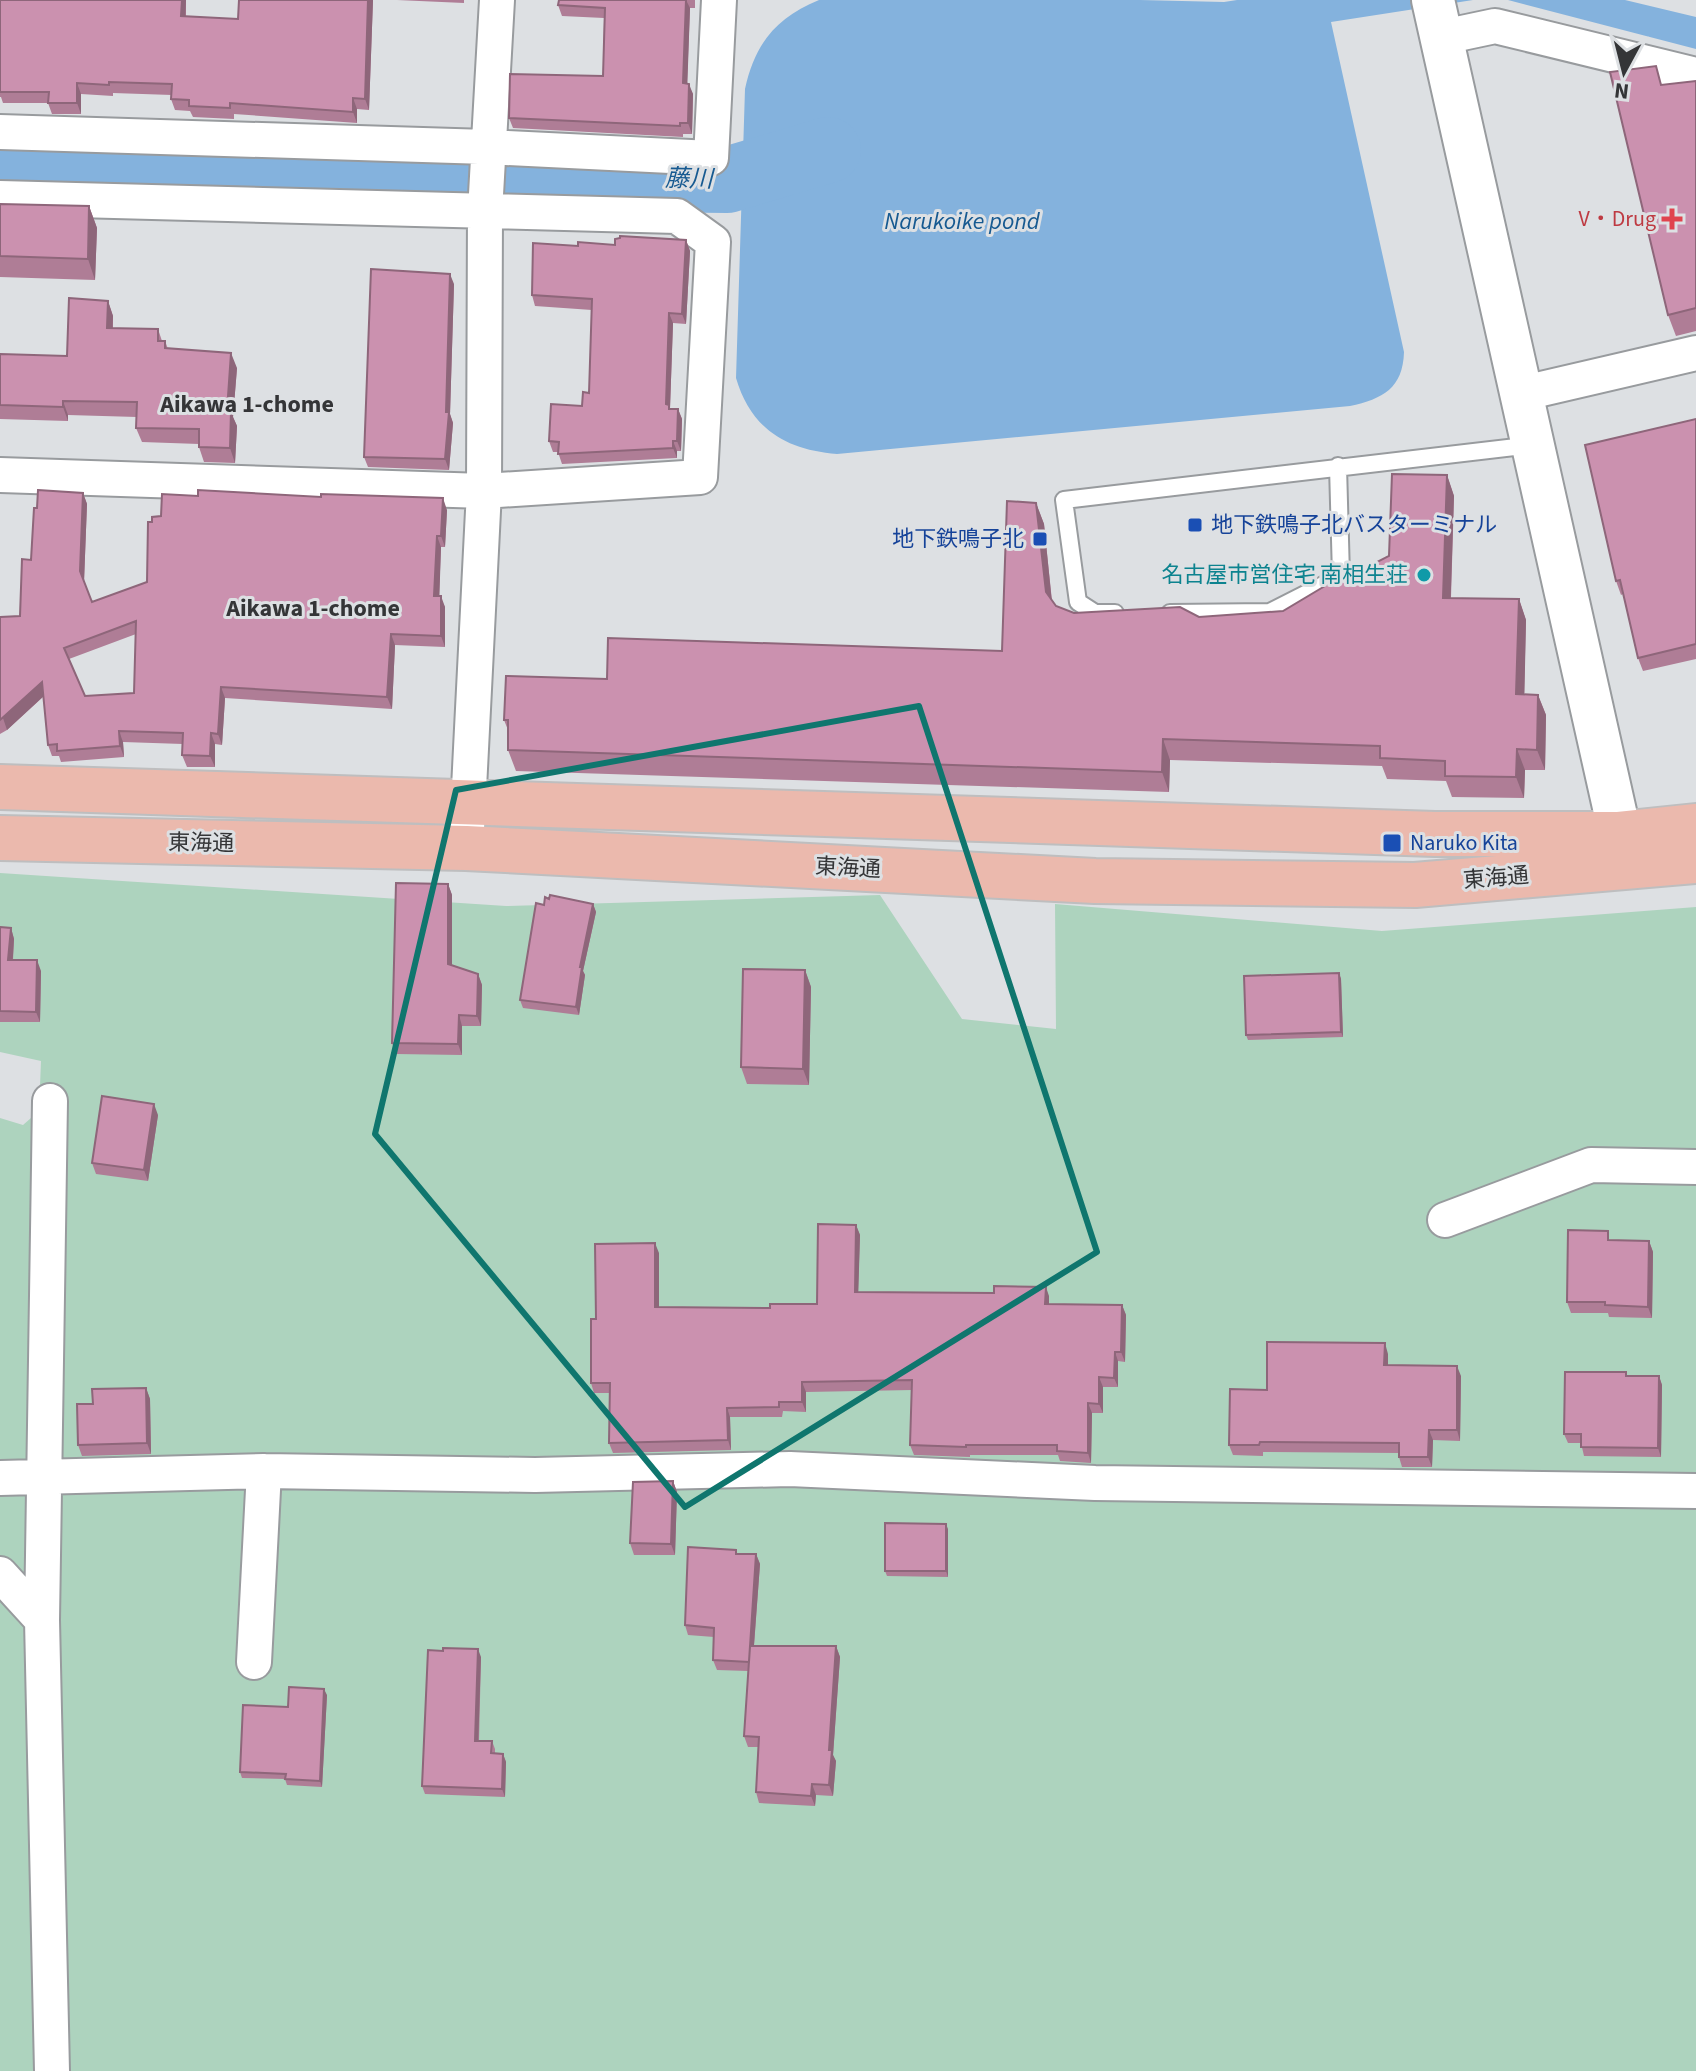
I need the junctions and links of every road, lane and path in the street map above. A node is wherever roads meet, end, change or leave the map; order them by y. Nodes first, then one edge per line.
1 (497, 0) edge
2 (719, 0) edge
3 (1438, 18) edge
4 (1696, 75) edge
5 (0, 132) edge
6 (486, 179) junction
7 (0, 198) edge
8 (1696, 353) edge
9 (1520, 394) junction
10 (1532, 445) junction
11 (1338, 466) junction
12 (0, 475) edge
13 (484, 491) junction
14 (1127, 613) edge
15 (1159, 613) edge
16 (0, 787) edge
17 (469, 803) junction
18 (1696, 826) edge
19 (0, 838) edge
20 (466, 848) junction
21 (1623, 851) junction
22 (1696, 861) edge
23 (50, 1101) dead end
24 (1696, 1167) edge
25 (1445, 1220) dead end
26 (264, 1471) junction
27 (45, 1477) junction
28 (0, 1478) edge
29 (1696, 1491) edge
30 (0, 1574) edge
31 (42, 1620) junction
32 (254, 1662) dead end
33 (55, 2066) edge

1 - 6 street
2 - 6 street
3 - 4 street
3 - 9 street
5 - 6 street
6 - 7 street
6 - 13 street
6 - 13 street
8 - 9 street
9 - 10 street
10 - 11 lane
10 - 21 street
11 - 14 lane
11 - 15 lane
12 - 13 street
13 - 17 street
16 - 17 main road, 東海通
17 - 20 street
17 - 21 main road, 東海通
18 - 21 main road, 東海通
19 - 20 main road, 東海通
20 - 21 main road, 東海通
21 - 22 main road, 東海通
23 - 27 street
24 - 25 street
26 - 27 street
26 - 29 street
26 - 32 street
27 - 28 street
27 - 31 street
30 - 31 street
31 - 33 street

